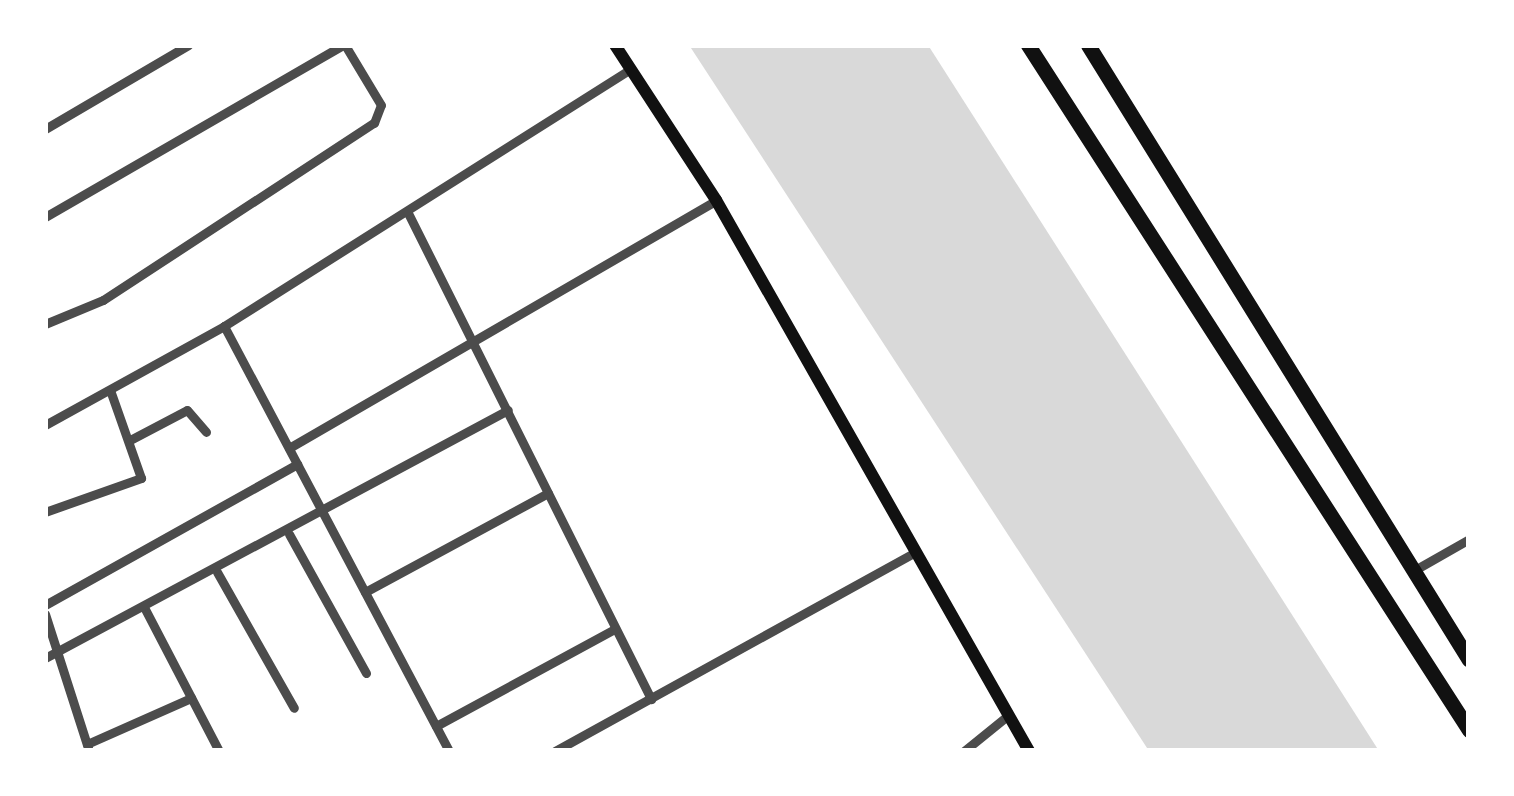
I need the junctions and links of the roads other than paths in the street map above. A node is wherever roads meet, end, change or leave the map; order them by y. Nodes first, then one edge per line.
1 (188, 45) edge
2 (344, 45) edge
3 (615, 45) edge
4 (1028, 45) edge
5 (1088, 45) edge
6 (631, 69) junction
7 (45, 129) edge
8 (716, 200) junction
9 (407, 211) junction
10 (45, 217) edge
11 (45, 324) edge
12 (224, 326) junction
13 (471, 341) junction
14 (110, 390) junction
15 (508, 410) junction
16 (45, 426) edge
17 (206, 432) dead end
18 (130, 440) junction
19 (290, 448) junction
20 (297, 464) junction
21 (548, 493) junction
22 (45, 512) edge
23 (325, 516) junction
24 (289, 534) junction
25 (1469, 539) edge
26 (914, 554) junction
27 (1414, 571) junction
28 (217, 572) junction
29 (365, 592) junction
30 (45, 604) edge
31 (146, 609) junction
32 (45, 614) edge
33 (616, 629) junction
34 (56, 654) junction
35 (45, 658) edge
36 (1469, 660) edge
37 (366, 673) dead end
38 (192, 698) junction
39 (650, 699) junction
40 (294, 708) dead end
41 (1006, 716) junction
42 (436, 726) junction
43 (1469, 730) edge
44 (88, 747) edge
45 (218, 751) edge
46 (449, 751) edge
47 (555, 751) edge
48 (964, 751) edge
49 (1029, 751) edge

1 - 7 street
2 - 10 street
2 - 11 street
3 - 6 main road
4 - 43 main road
5 - 27 main road
6 - 8 main road
6 - 9 street
8 - 13 street
8 - 26 main road
9 - 12 street
9 - 13 street
12 - 14 street
12 - 19 street
13 - 15 street
13 - 19 street
14 - 16 street
14 - 18 street
15 - 21 street
15 - 23 street
17 - 18 street
18 - 22 street
19 - 20 street
20 - 23 street
20 - 30 street
21 - 29 street
21 - 33 street
23 - 24 street
23 - 29 street
24 - 28 street
24 - 37 street
25 - 27 street
26 - 39 street
26 - 41 main road
27 - 36 main road
28 - 31 street
28 - 40 street
29 - 42 street
31 - 34 street
31 - 38 street
32 - 34 street
33 - 39 street
33 - 42 street
34 - 35 street
34 - 44 street
38 - 44 street
38 - 45 street
39 - 47 street
41 - 48 street
41 - 49 main road
42 - 46 street

